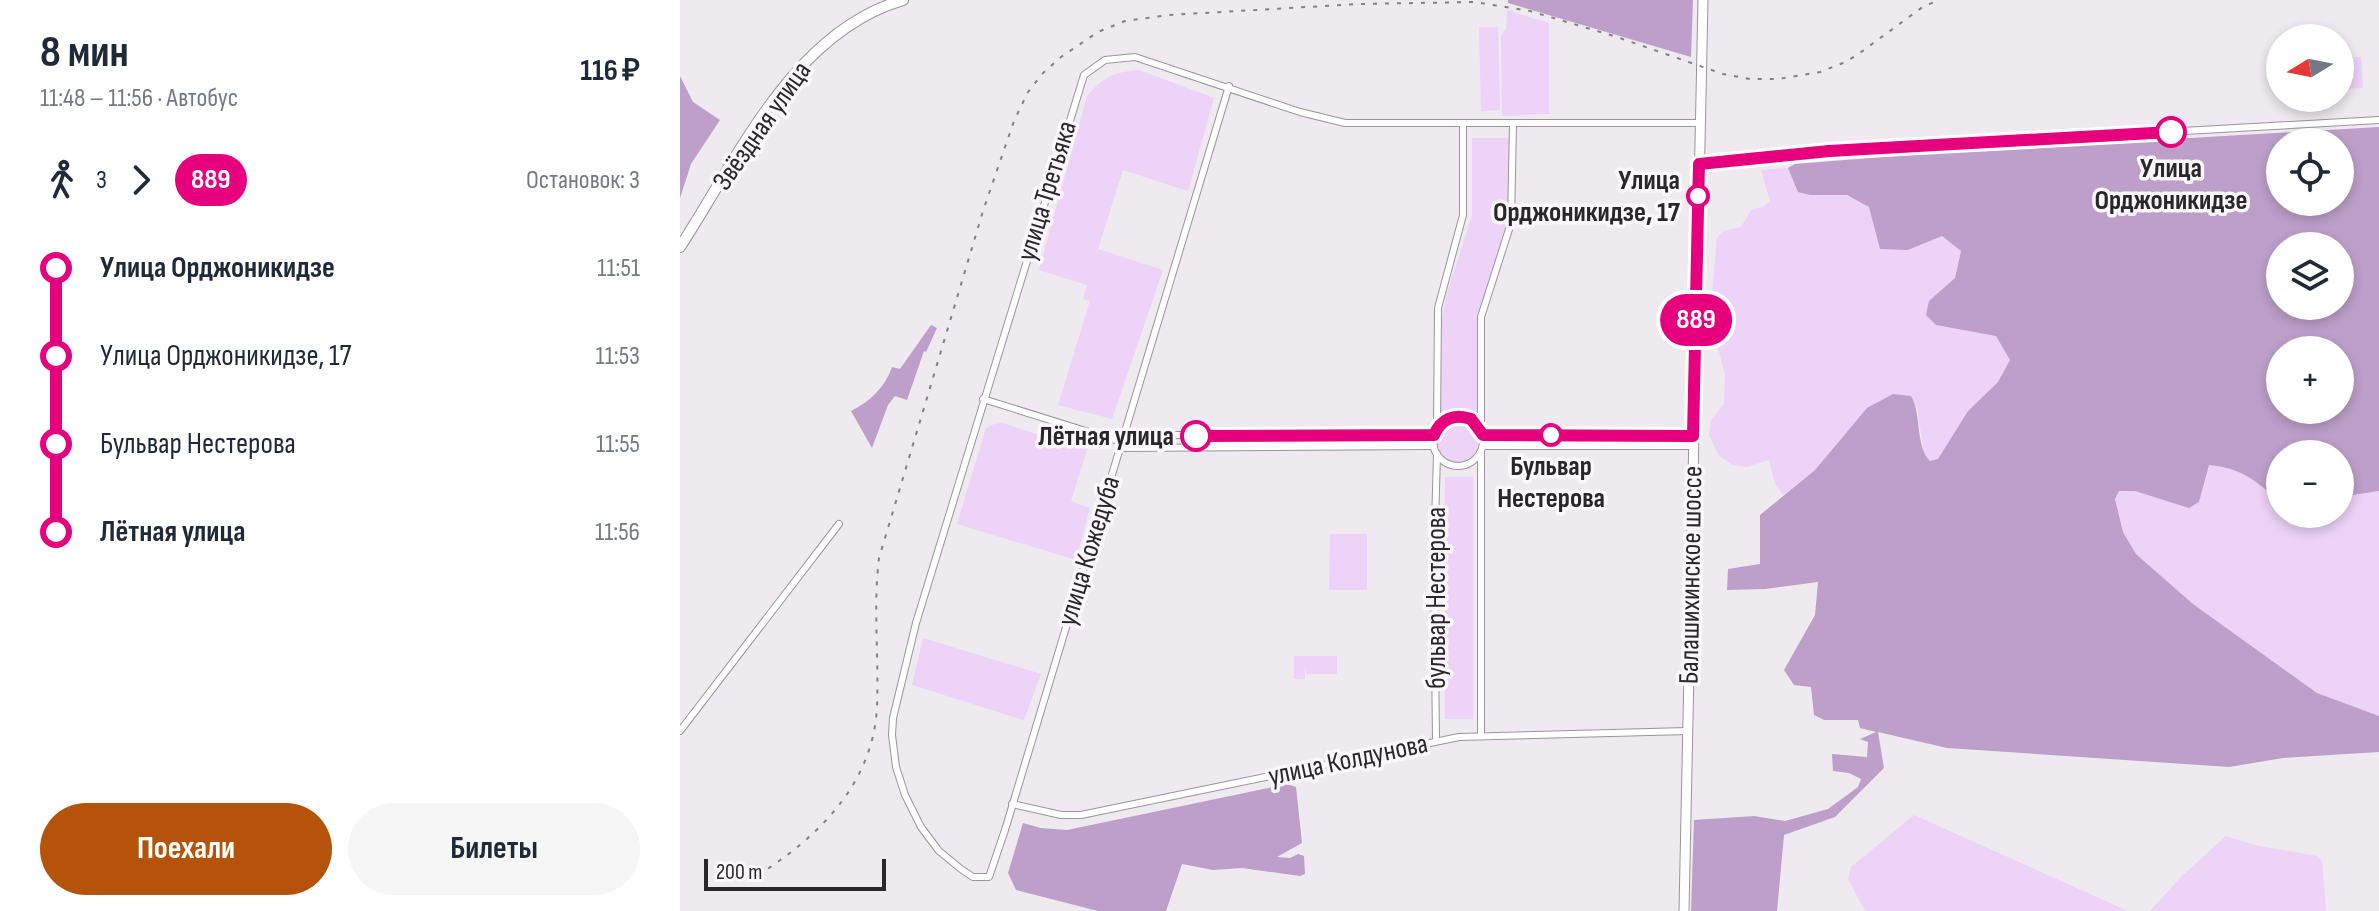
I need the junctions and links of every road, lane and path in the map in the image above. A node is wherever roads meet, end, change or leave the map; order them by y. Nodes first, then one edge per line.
1 (903, 0) edge
2 (1703, 0) edge
3 (1229, 86) junction
4 (2379, 120) edge
5 (1463, 123) junction
6 (1700, 123) junction
7 (1513, 124) junction
8 (1699, 164) junction
9 (680, 247) edge
10 (983, 399) junction
11 (1437, 427) junction
12 (1482, 433) junction
13 (1434, 435) junction
14 (1693, 441) junction
15 (1121, 442) junction
16 (1434, 446) junction
17 (1482, 449) junction
18 (1437, 454) junction
19 (839, 524) dead end
20 (680, 731) edge
21 (1688, 731) junction
22 (1481, 736) junction
23 (1436, 741) junction
24 (1012, 804) junction
25 (989, 877) joint
26 (1684, 911) edge

1 - 9 main road, Звёздная улица
2 - 6 main road, Балашихинское шоссе
3 - 5 street, улица Третьяка
3 - 10 street, улица Третьяка
3 - 15 street, улица Кожедуба
4 - 8 street
5 - 7 street, улица Третьяка
5 - 11 street
6 - 7 street, улица Третьяка
6 - 8 main road, Балашихинское шоссе
7 - 12 street
8 - 14 main road, Балашихинское шоссе
10 - 15 street
10 - 25 street, улица Третьяка
11 - 12 street
11 - 13 street
12 - 14 street
12 - 17 street
13 - 15 street
13 - 16 street
14 - 17 street
14 - 21 main road, Балашихинское шоссе
15 - 16 street
15 - 24 street, улица Кожедуба
16 - 18 street
17 - 18 street
17 - 22 street, бульвар Нестерова
18 - 23 street, бульвар Нестерова
19 - 20 street
21 - 22 street, улица Колдунова
21 - 26 main road, Балашихинское шоссе
22 - 23 street, улица Колдунова
23 - 24 street, улица Колдунова
24 - 25 street, улица Кожедуба

